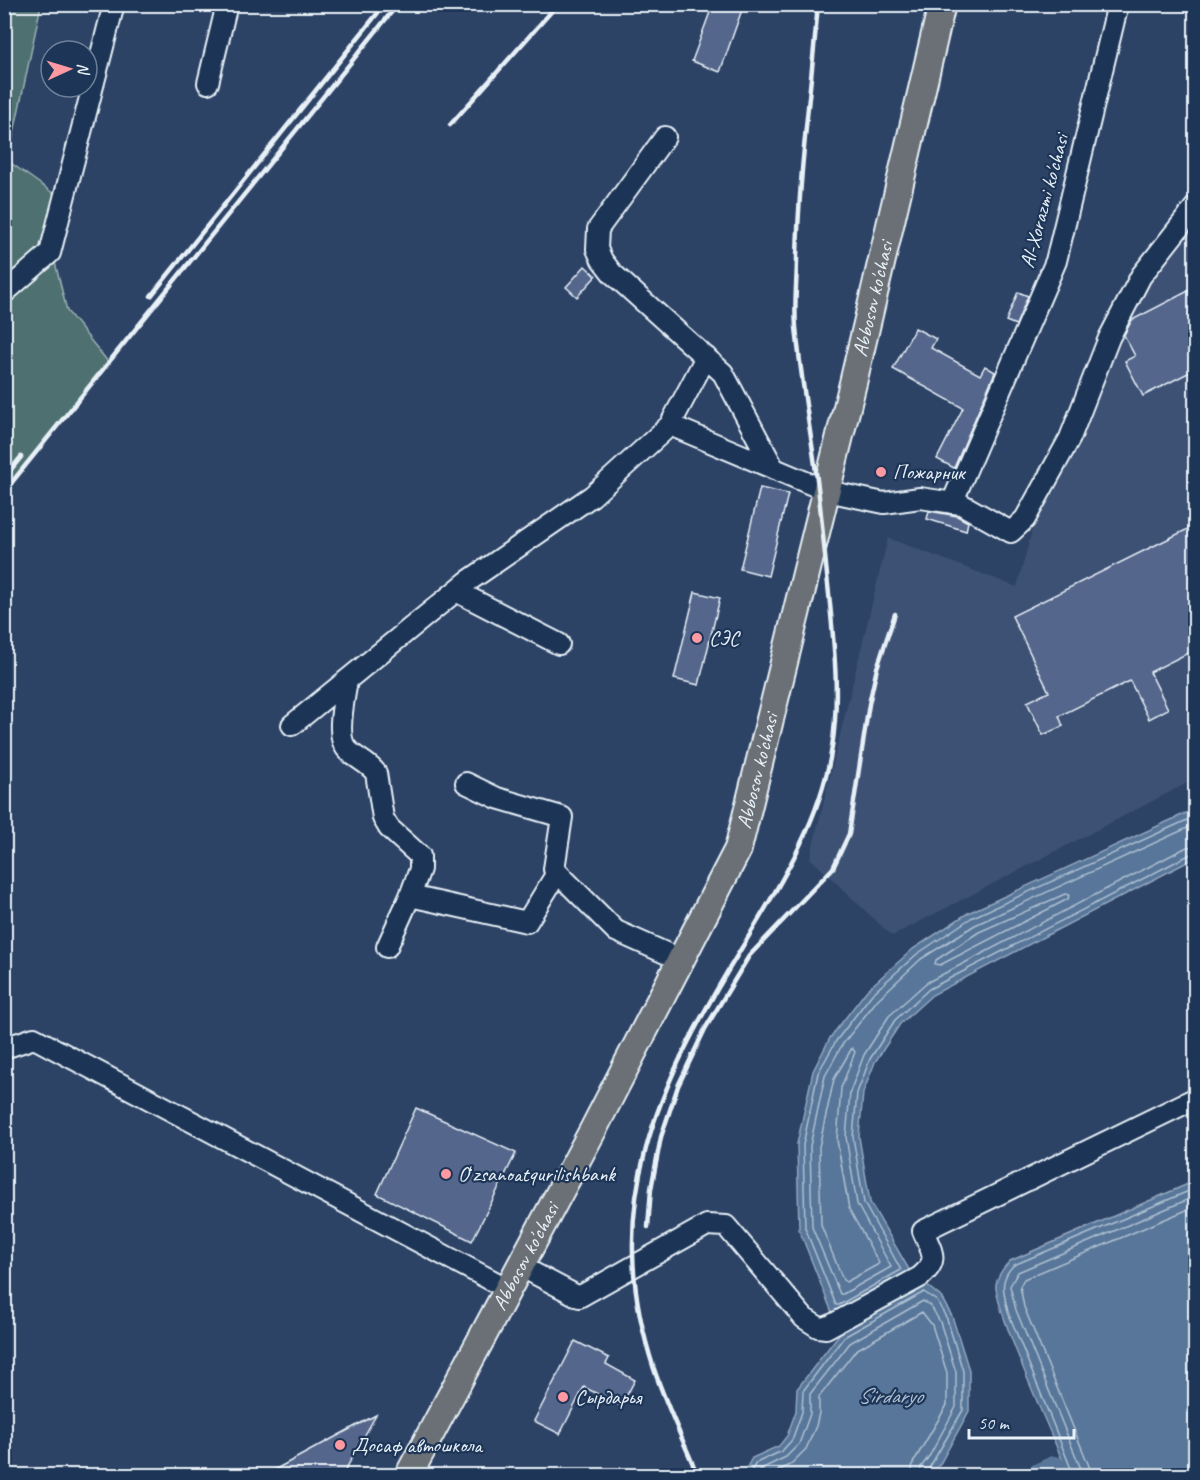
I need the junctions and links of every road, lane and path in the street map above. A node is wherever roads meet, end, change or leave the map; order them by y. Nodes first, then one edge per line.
1 (114, 4) edge
2 (227, 4) edge
3 (942, 4) edge
4 (1118, 4) edge
5 (208, 84) dead end
6 (665, 137) dead end
7 (1196, 206) edge
8 (4, 293) edge
9 (706, 357) junction
10 (670, 424) junction
11 (774, 469) junction
12 (827, 491) junction
13 (952, 503) junction
14 (456, 591) junction
15 (559, 645) dead end
16 (347, 680) junction
17 (292, 725) dead end
18 (466, 783) dead end
19 (558, 873) junction
20 (410, 896) junction
21 (387, 946) dead end
22 (681, 960) junction
23 (4, 1048) edge
24 (1196, 1098) edge
25 (520, 1266) junction
26 (508, 1289) junction
27 (408, 1476) edge

1 - 8 street
2 - 5 street
3 - 12 main road, Abbosov ko'chasi
4 - 13 street, Al-Xorazmi ko'chasi
6 - 9 street
7 - 13 street
9 - 10 street
9 - 11 street
10 - 11 street
10 - 14 street
11 - 12 street
12 - 13 street
12 - 22 main road, Abbosov ko'chasi
14 - 15 street
14 - 16 street
16 - 17 street
16 - 20 street
18 - 19 street
19 - 20 street
19 - 22 street
20 - 21 street
22 - 25 main road, Abbosov ko'chasi
23 - 26 street
24 - 25 street
25 - 26 main road, Abbosov ko'chasi
26 - 27 main road, Abbosov ko'chasi

